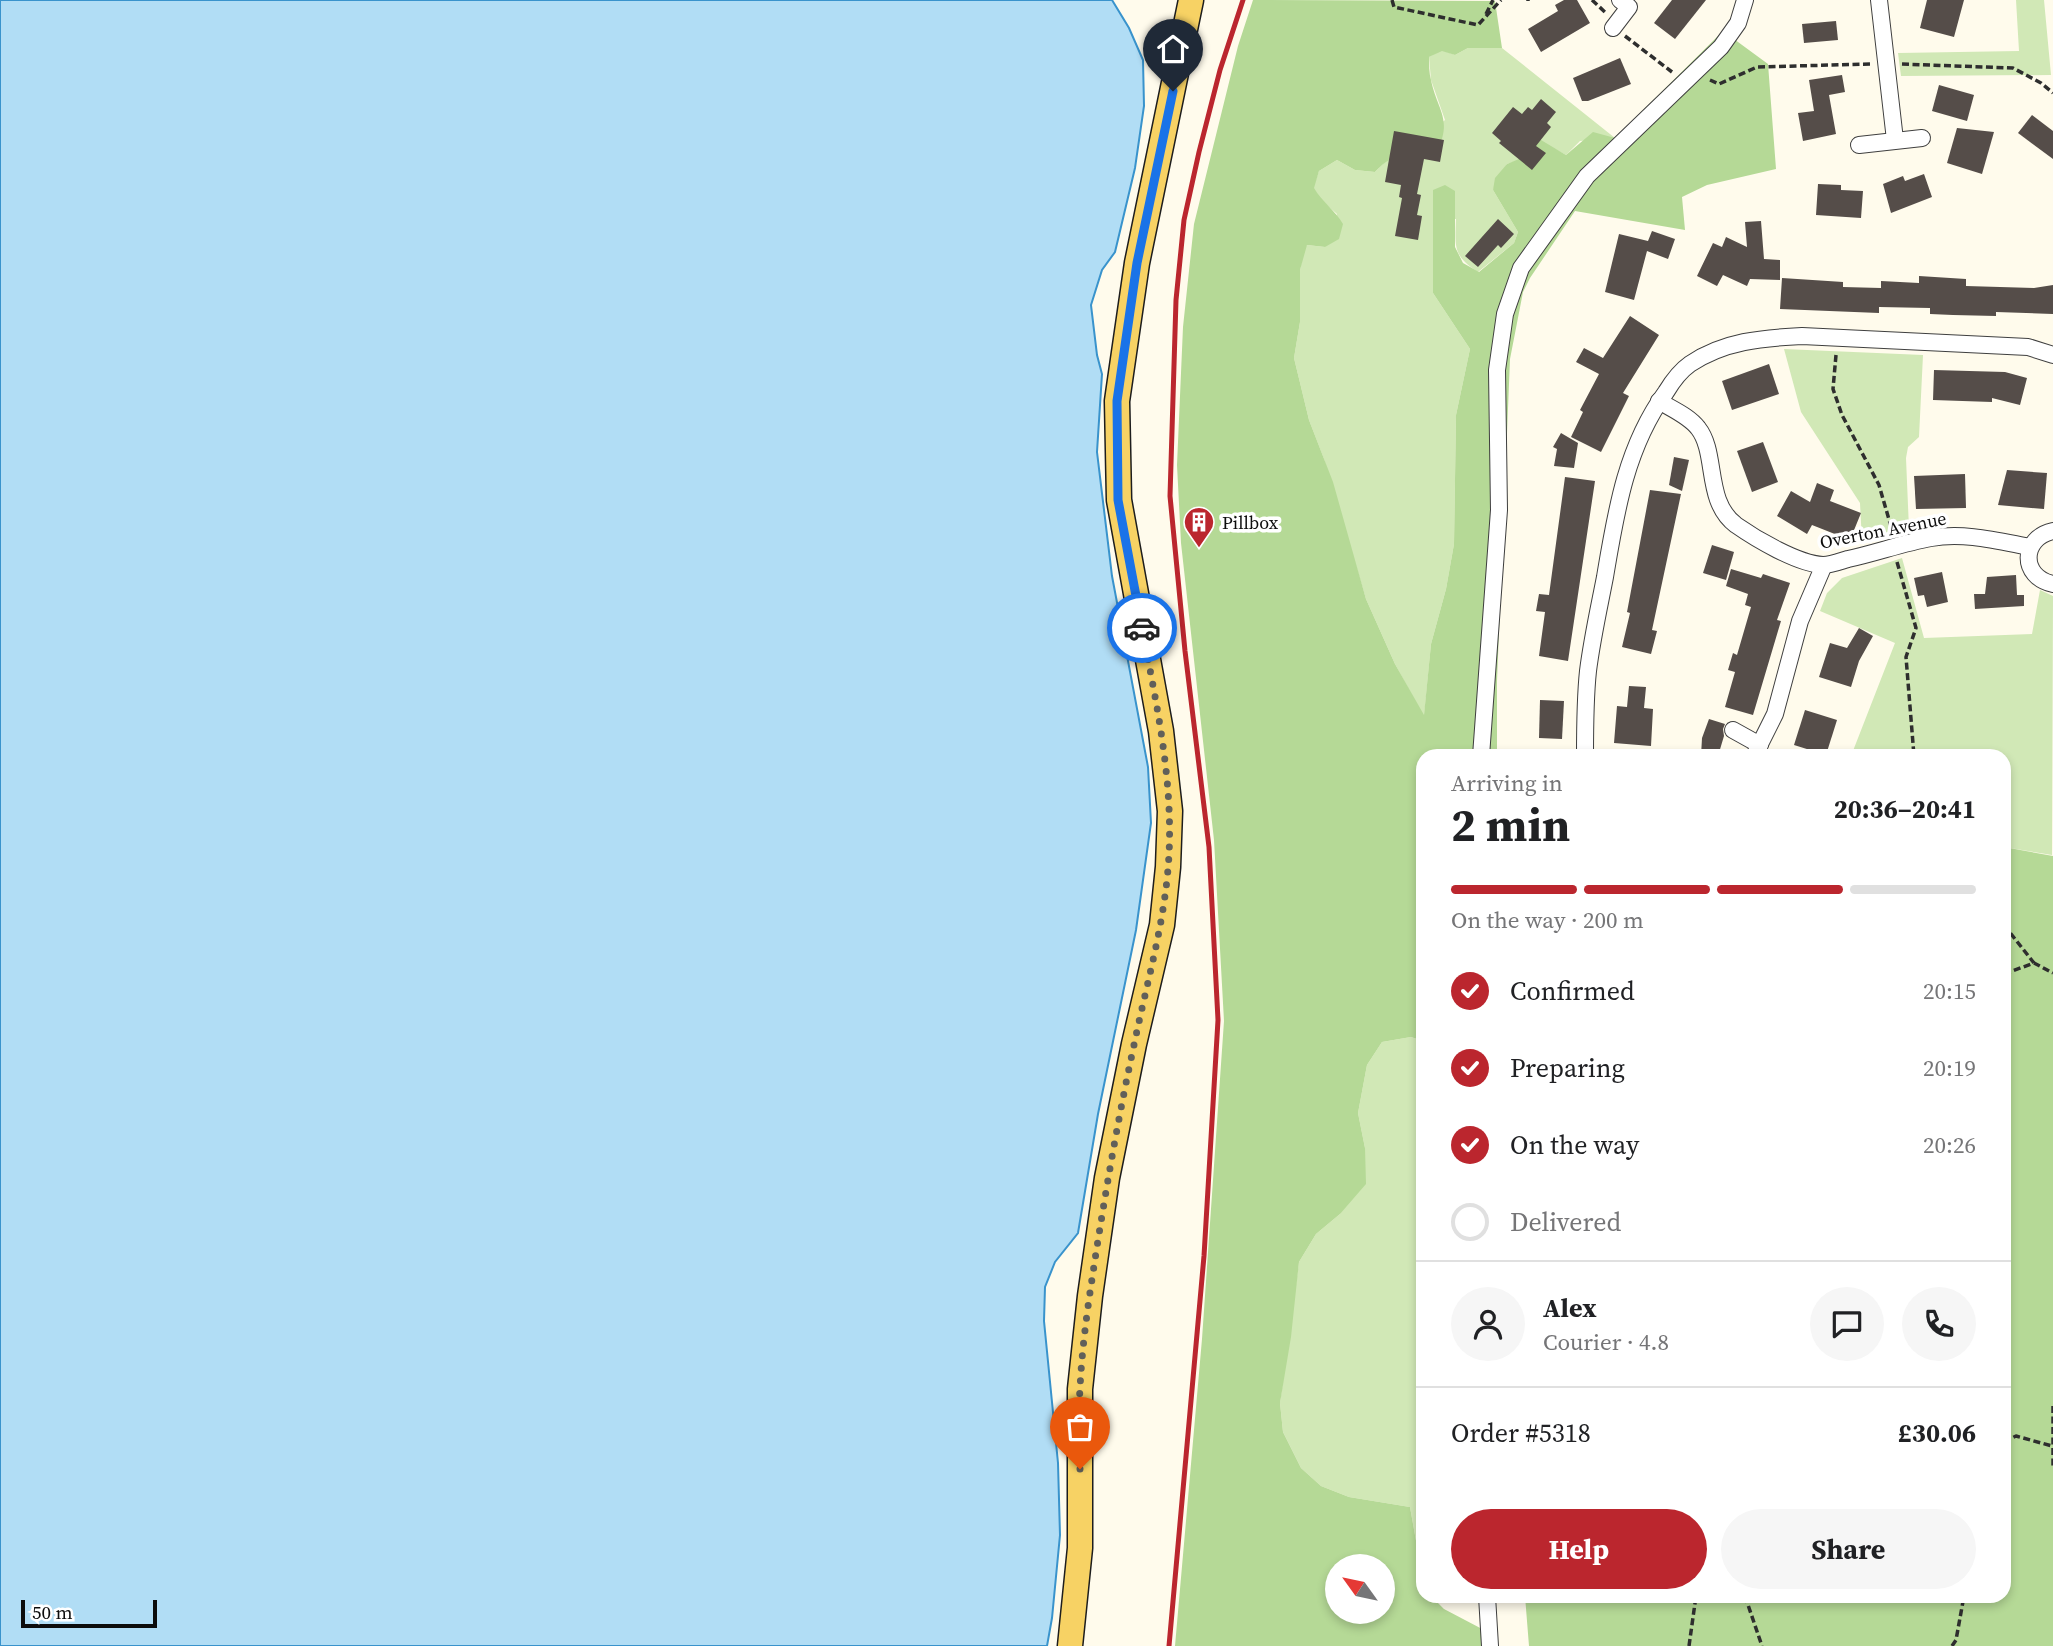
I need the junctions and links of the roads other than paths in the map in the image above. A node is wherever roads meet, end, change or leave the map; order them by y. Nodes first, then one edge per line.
1 (1191, 0) edge
2 (1745, 0) edge
3 (1880, 0) edge
4 (1628, 2) edge
5 (1613, 28) road end
6 (1922, 138) dead end
7 (1895, 140) junction
8 (1859, 145) dead end
9 (2053, 355) edge
10 (1659, 401) junction
11 (2053, 531) edge
12 (2031, 547) junction
13 (1824, 565) junction
14 (2053, 584) edge
15 (1733, 730) dead end
16 (1482, 749) edge
17 (1585, 749) edge
18 (1756, 749) edge
19 (1757, 749) edge
20 (1488, 1603) edge
21 (1070, 1646) edge
22 (1490, 1646) edge

1 - 21 main road
2 - 16 street
3 - 7 street
4 - 5 street
6 - 7 street
7 - 8 street
9 - 10 street
10 - 13 street, Overton Avenue
10 - 17 street
11 - 12 street
12 - 13 street, Overton Avenue
12 - 14 street
13 - 19 street
15 - 18 street
20 - 22 street

